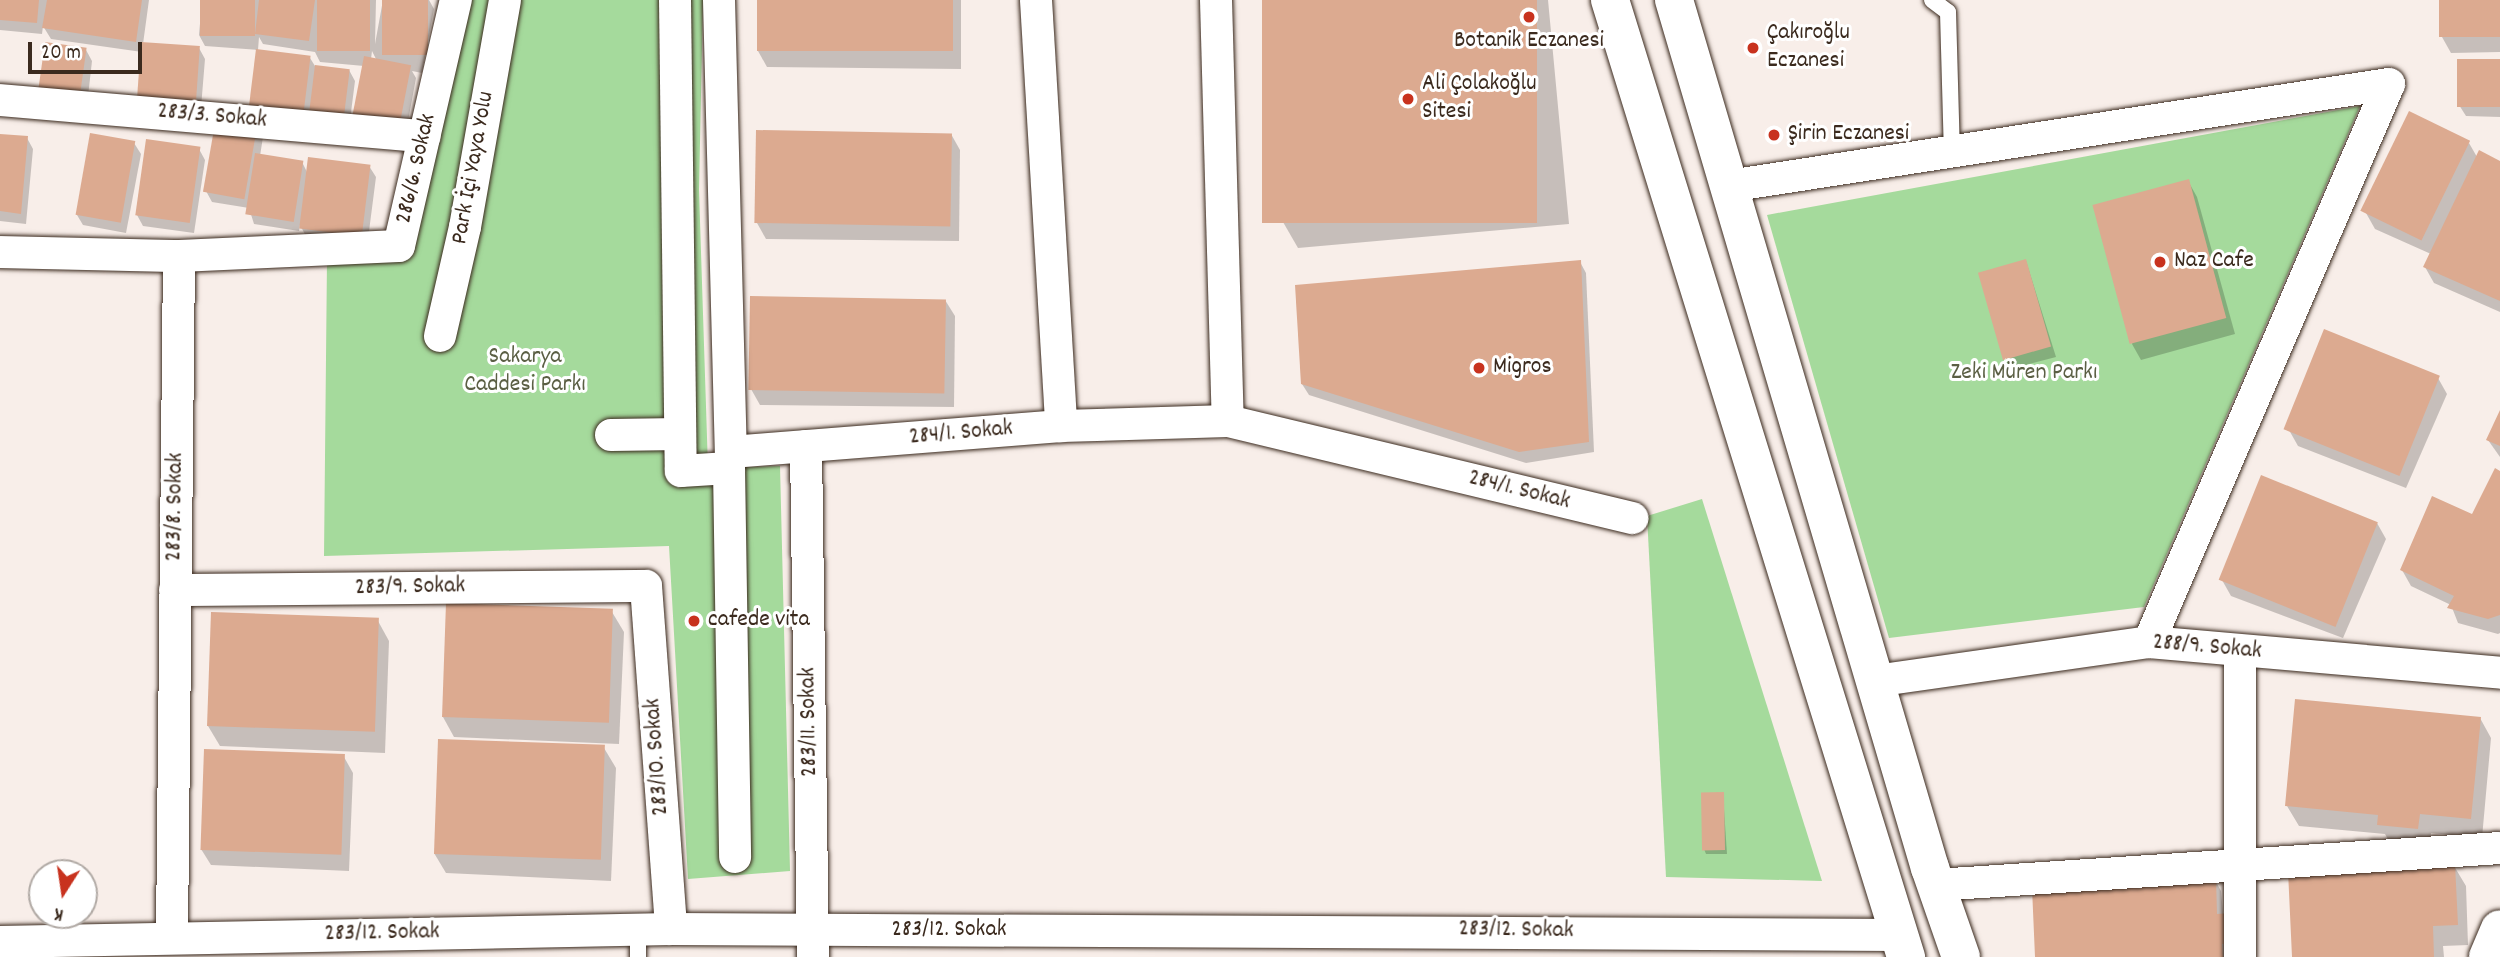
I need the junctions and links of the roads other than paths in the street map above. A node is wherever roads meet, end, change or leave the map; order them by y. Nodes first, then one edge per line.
1 (456, 0) edge
2 (505, 0) edge
3 (676, 0) edge
4 (719, 0) edge
5 (1036, 0) edge
6 (1216, 0) edge
7 (1610, 0) edge
8 (1674, 0) edge
9 (1932, 0) edge
10 (0, 100) edge
11 (424, 136) junction
12 (1952, 151) junction
13 (1729, 186) junction
14 (0, 252) edge
15 (178, 256) junction
16 (440, 336) dead end
17 (1228, 421) junction
18 (1061, 426) junction
19 (611, 435) dead end
20 (680, 435) junction
21 (806, 446) junction
22 (1633, 518) dead end
23 (646, 586) joint
24 (175, 590) junction
25 (2149, 642) junction
26 (2240, 651) junction
27 (2500, 673) edge
28 (1875, 681) junction
29 (2500, 848) edge
30 (736, 856) dead end
31 (2240, 865) junction
32 (1936, 885) junction
33 (671, 929) junction
34 (172, 937) junction
35 (0, 942) edge
36 (1491, 943) edge
37 (638, 944) edge
38 (813, 944) edge
39 (1903, 946) edge
40 (1961, 957) edge
41 (2240, 957) edge

1 - 11 street, 286/6. Sokak
2 - 16 street, Park İçi Yaya Yolu
3 - 20 street
4 - 21 street, 284/1. Sokak
5 - 18 street
6 - 17 street
7 - 39 main road
8 - 13 main road
9 - 12 lane
10 - 11 street, 283/3. Sokak
11 - 15 street, 286/6. Sokak
12 - 13 street
12 - 25 street
13 - 28 main road
14 - 15 street
15 - 24 street, 283/8. Sokak
17 - 18 street, 284/1. Sokak
17 - 22 street, 284/1. Sokak
18 - 21 street, 284/1. Sokak
19 - 20 street
20 - 30 street
21 - 38 street, 283/11. Sokak
23 - 24 street, 283/9. Sokak
23 - 33 street, 283/10. Sokak
24 - 34 street, 283/8. Sokak
25 - 26 street, 288/9. Sokak
25 - 28 street, 288/9. Sokak
26 - 27 street, 288/9. Sokak
26 - 31 street
28 - 32 main road
29 - 31 street
31 - 32 street
31 - 41 street
32 - 40 main road
33 - 37 street, 283/12. Sokak
33 - 38 street, 283/12. Sokak
34 - 35 street, 283/12. Sokak
34 - 37 street, 283/12. Sokak
36 - 38 street, 283/12. Sokak
36 - 39 street, 283/12. Sokak

